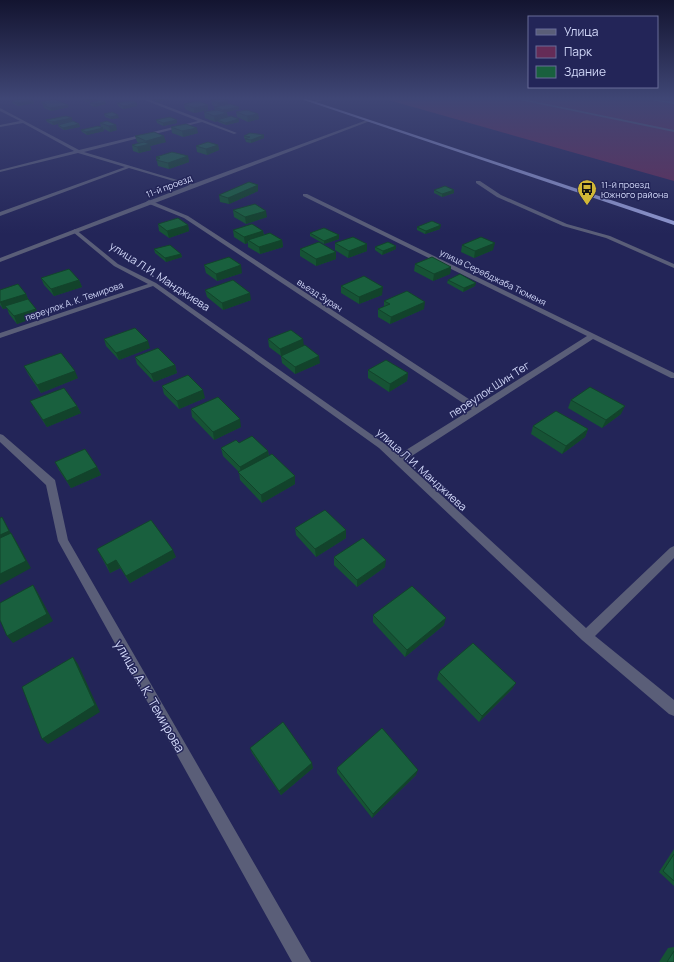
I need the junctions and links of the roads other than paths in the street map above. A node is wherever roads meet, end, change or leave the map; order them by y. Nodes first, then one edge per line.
1 (64, 144) edge
2 (107, 144) edge
3 (306, 144) edge
4 (437, 144) edge
5 (77, 151) junction
6 (129, 167) junction
7 (0, 171) edge
8 (478, 182) dead end
9 (192, 186) junction
10 (305, 194) dead end
11 (149, 202) junction
12 (0, 214) edge
13 (674, 223) edge
14 (75, 231) junction
15 (0, 260) edge
16 (674, 266) edge
17 (153, 284) junction
18 (0, 336) edge
19 (592, 336) junction
20 (674, 376) edge
21 (478, 409) junction
22 (0, 437) edge
23 (398, 460) junction
24 (674, 551) edge
25 (586, 636) junction
26 (674, 709) edge
27 (302, 962) edge

1 - 5 street
2 - 5 street
3 - 9 street, 11-й проезд
4 - 13 highway
5 - 6 street
5 - 7 street
6 - 9 street
6 - 12 street
8 - 16 street
9 - 11 street, 11-й проезд
10 - 19 street, улица Серебджаба Тюменя
11 - 14 street, 11-й проезд
11 - 21 street, въезд Зурач
14 - 15 street, 11-й проезд
14 - 17 street, улица Л.И. Манджиева
17 - 18 street, переулок А. К. Темирова
17 - 23 street, улица Л.И. Манджиева
19 - 20 street, улица Серебджаба Тюменя
19 - 21 street, переулок Шин Тег
21 - 23 street, переулок Шин Тег
22 - 27 street, улица А. К. Темирова
23 - 25 street, улица Л.И. Манджиева
24 - 25 street
25 - 26 street, улица Л.И. Манджиева

